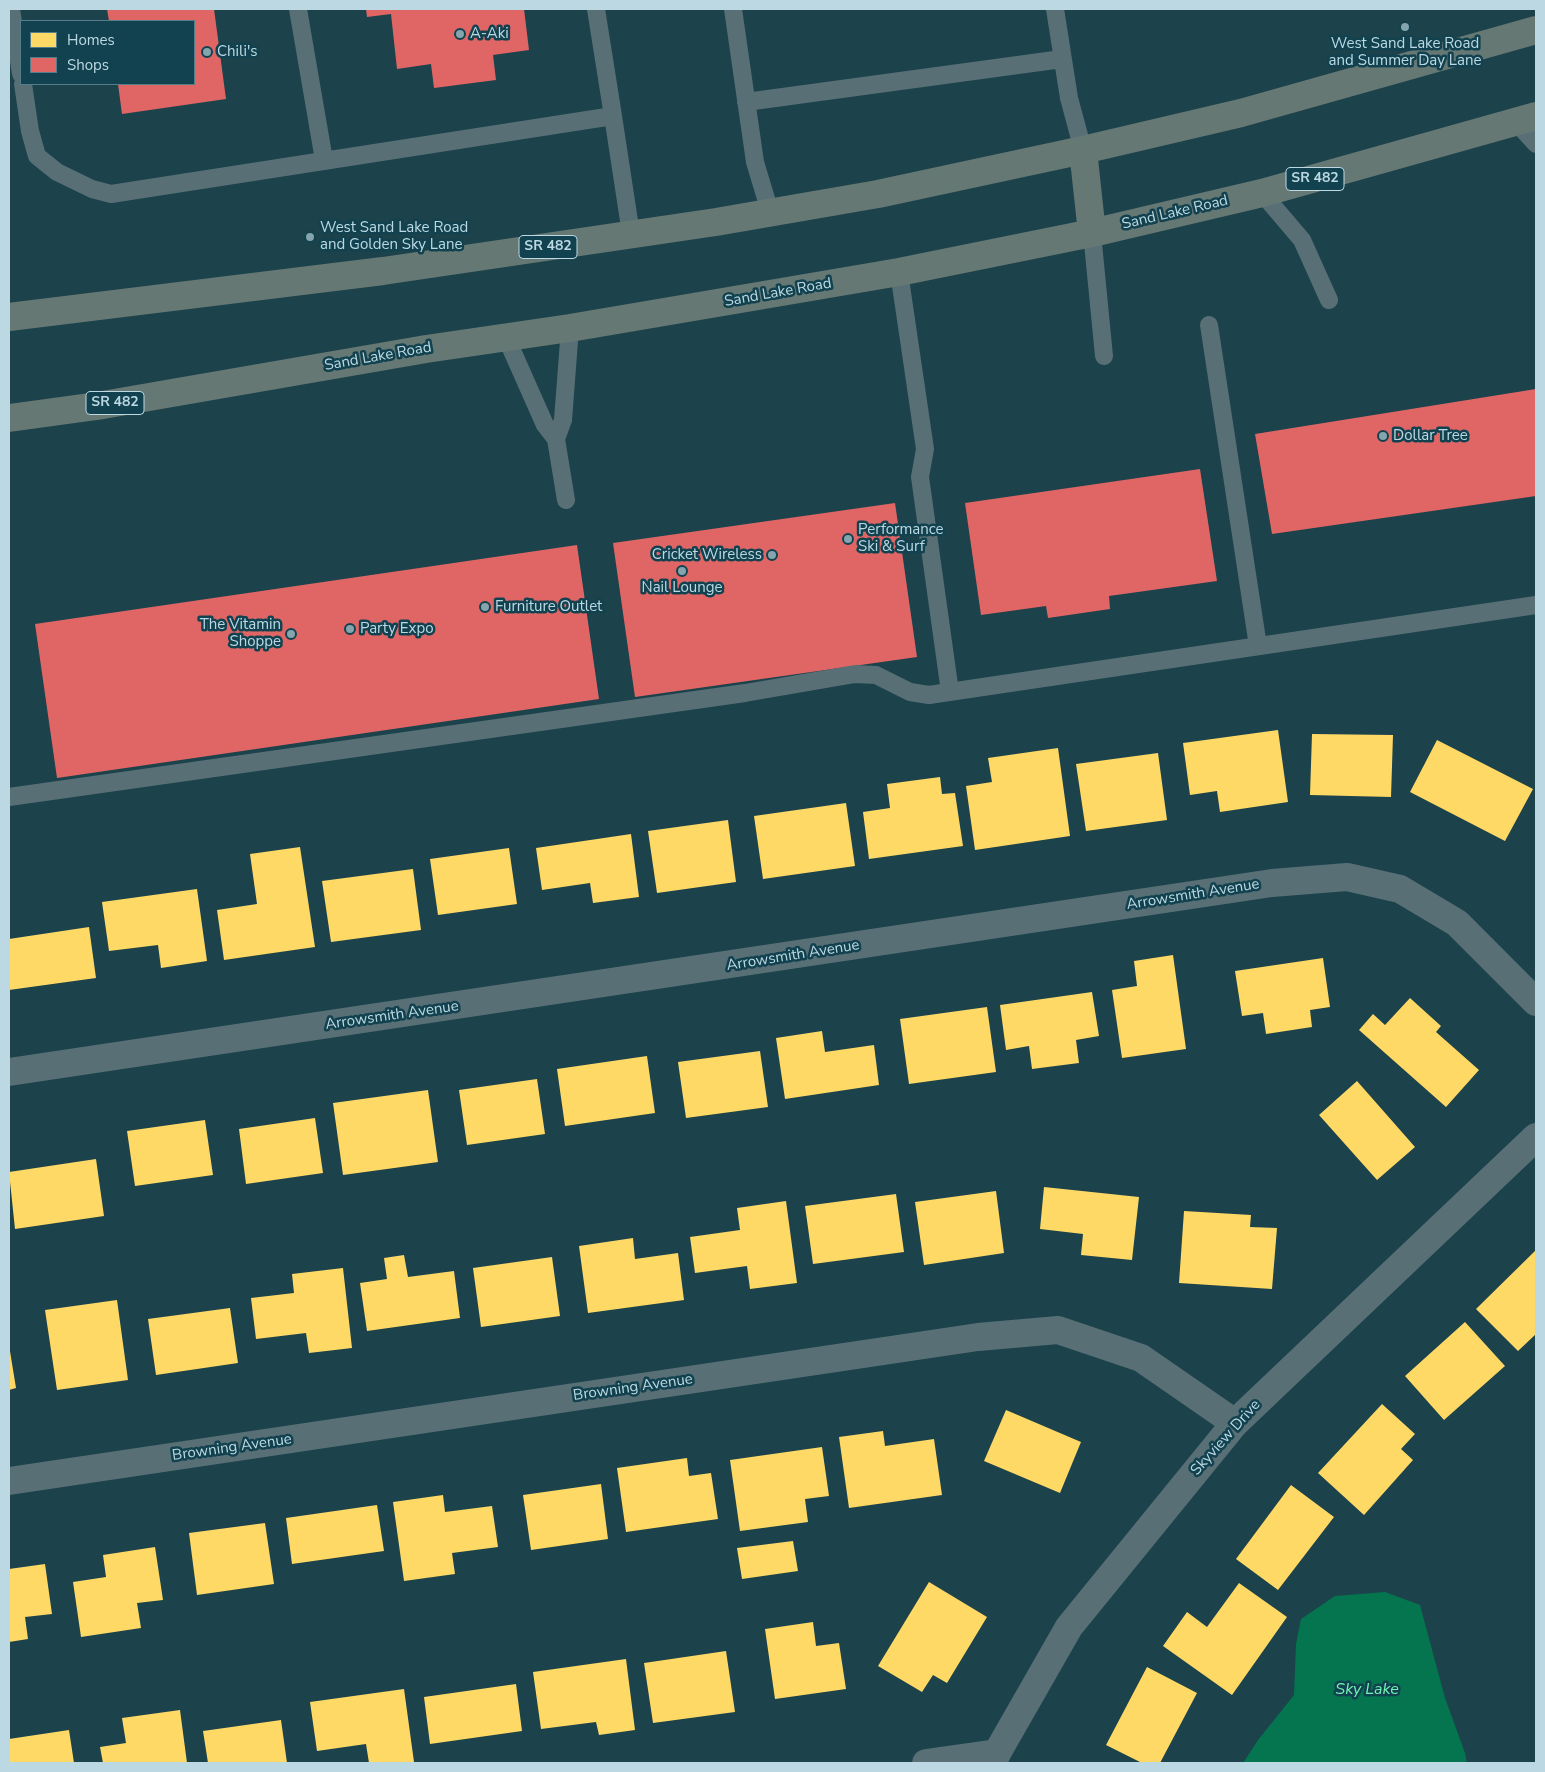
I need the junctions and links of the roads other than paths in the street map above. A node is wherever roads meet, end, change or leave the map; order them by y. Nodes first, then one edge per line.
1 (11, 9) edge
2 (298, 9) edge
3 (596, 9) edge
4 (733, 9) edge
5 (1055, 9) edge
6 (1536, 30) edge
7 (1062, 59) junction
8 (20, 68) edge
9 (23, 85) edge
10 (746, 102) junction
11 (613, 116) junction
12 (1526, 119) edge
13 (1536, 144) edge
14 (1083, 150) junction
15 (324, 160) junction
16 (1262, 193) junction
17 (770, 212) junction
18 (1092, 233) junction
19 (631, 234) junction
20 (899, 272) junction
21 (1329, 300) dead end
22 (9, 317) edge
23 (1209, 325) dead end
24 (570, 328) junction
25 (506, 337) junction
26 (1104, 356) dead end
27 (9, 418) edge
28 (556, 439) junction
29 (566, 500) dead end
30 (1536, 605) edge
31 (1258, 646) junction
32 (950, 692) junction
33 (9, 797) edge
34 (1536, 1002) edge
35 (9, 1072) edge
36 (1536, 1137) edge
37 (1235, 1422) junction
38 (9, 1481) edge
39 (995, 1758) edge
40 (926, 1763) edge

1 - 8 lane
2 - 15 lane
3 - 11 lane
4 - 10 lane
5 - 7 lane
6 - 14 main road, SR 482
7 - 10 lane
7 - 14 lane
9 - 15 lane
10 - 17 lane
11 - 15 lane
11 - 19 lane
12 - 13 lane
12 - 16 main road, Sand Lake Road / SR 482
14 - 17 main road, SR 482
14 - 18 main road
16 - 18 main road, Sand Lake Road / SR 482
16 - 21 lane
17 - 19 main road, SR 482
18 - 20 main road, Sand Lake Road / SR 482
18 - 26 lane
19 - 22 main road, SR 482
20 - 24 main road, Sand Lake Road / SR 482
20 - 32 lane
23 - 31 lane
24 - 25 main road, Sand Lake Road / SR 482
24 - 28 lane
25 - 27 main road, Sand Lake Road / SR 482
25 - 28 lane
28 - 29 lane
30 - 31 lane
31 - 32 lane
32 - 33 lane
34 - 35 street, Arrowsmith Avenue
36 - 37 street, Skyview Drive
37 - 38 street, Browning Avenue
37 - 39 street, Skyview Drive
39 - 40 street

